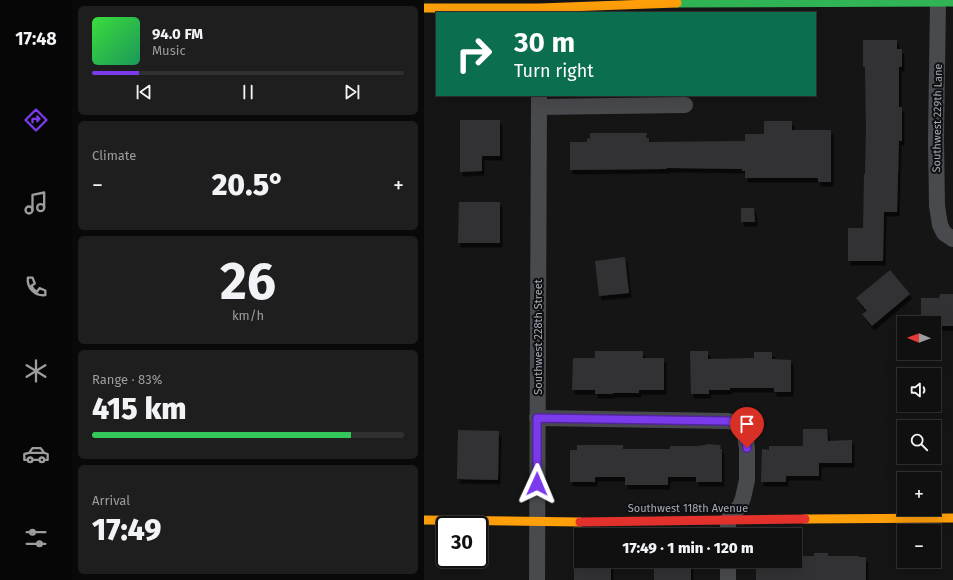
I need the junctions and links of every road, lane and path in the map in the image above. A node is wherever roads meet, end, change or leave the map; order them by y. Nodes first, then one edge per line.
1 (946, 2) edge
2 (539, 7) edge
3 (424, 8) edge
4 (539, 101) edge
5 (685, 105) dead end
6 (948, 236) edge
7 (537, 418) junction
8 (953, 518) edge
9 (424, 520) edge
10 (537, 521) junction
11 (728, 528) edge
12 (728, 568) edge
13 (537, 580) edge
14 (728, 580) edge

1 - 2 street
1 - 6 street, Southwest 229th Lane
2 - 3 street
4 - 5 street
4 - 7 street, Southwest 228th Street
7 - 10 street, Southwest 228th Street
7 - 11 street
8 - 11 street, Southwest 118th Avenue
9 - 10 street, Southwest 118th Avenue
10 - 11 street, Southwest 118th Avenue
10 - 13 street, Southwest 228th Street
12 - 14 street

